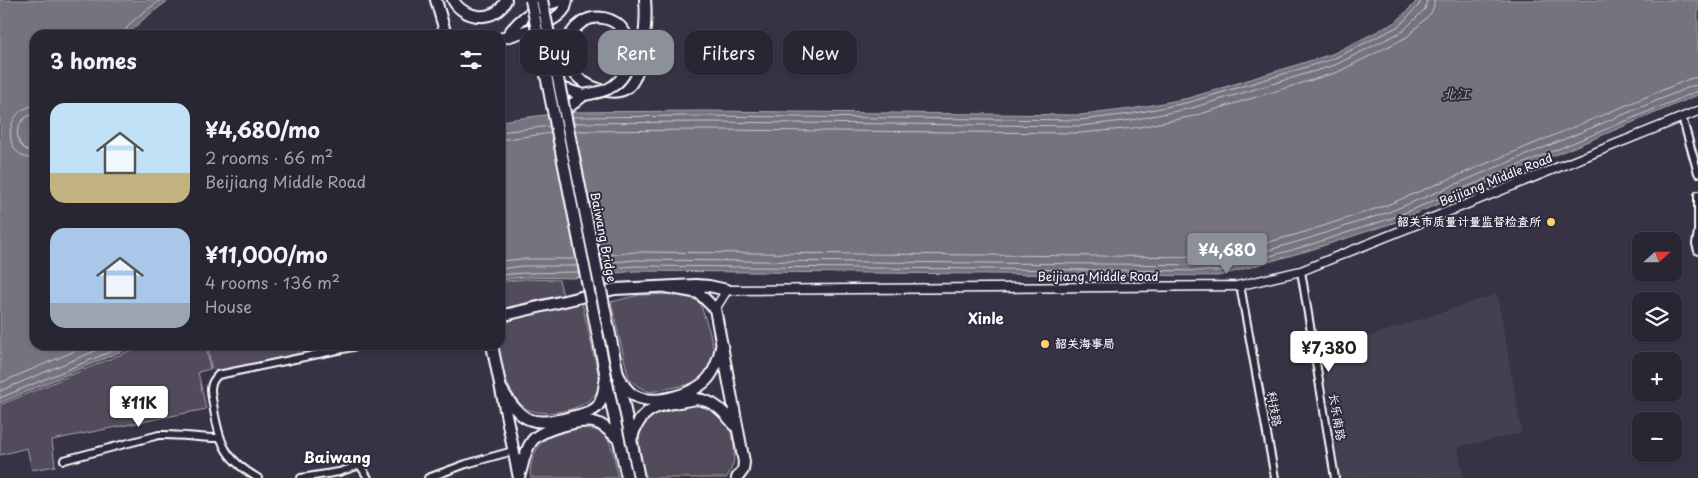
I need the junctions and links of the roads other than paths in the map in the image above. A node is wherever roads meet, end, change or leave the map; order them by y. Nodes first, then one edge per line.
1 (436, 0) edge
2 (453, 0) edge
3 (506, 0) edge
4 (532, 0) edge
5 (542, 0) edge
6 (562, 0) edge
7 (567, 0) edge
8 (645, 0) edge
9 (445, 30) edge
10 (505, 36) edge
11 (505, 37) edge
12 (561, 88) junction
13 (584, 95) junction
14 (565, 110) junction
15 (1698, 111) edge
16 (1682, 118) junction
17 (1698, 173) edge
18 (1698, 194) edge
19 (1698, 251) edge
20 (1301, 271) junction
21 (1240, 285) junction
22 (666, 287) junction
23 (727, 290) junction
24 (715, 309) junction
25 (505, 315) edge
26 (722, 344) junction
27 (338, 350) edge
28 (493, 350) edge
29 (618, 374) junction
30 (606, 377) junction
31 (500, 388) junction
32 (546, 427) junction
33 (738, 430) junction
34 (219, 438) junction
35 (619, 440) junction
36 (631, 440) junction
37 (514, 451) junction
38 (64, 460) dead end
39 (519, 477) edge
40 (258, 478) edge
41 (301, 478) edge
42 (368, 478) edge
43 (428, 478) edge
44 (627, 478) edge
45 (639, 478) edge
46 (737, 478) edge
47 (1275, 478) edge
48 (1335, 478) edge

1 - 9 main road
2 - 3 main road
4 - 30 main road, Baiwang Bridge, bridge
5 - 12 main road, Baiwang Bridge, bridge
6 - 10 main road
7 - 11 main road
8 - 13 main road, bridge
12 - 13 main road
12 - 14 main road, Baiwang Bridge, bridge
13 - 14 main road
14 - 29 main road, Baiwang Bridge, bridge
15 - 16 street, Beijiang Middle Road
16 - 17 street
16 - 20 street, Beijiang Middle Road
18 - 19 street
20 - 21 street, Beijiang Middle Road
20 - 48 street, 长乐南路
21 - 23 street, Beijiang Middle Road
21 - 47 street, 科技路
22 - 23 main road
22 - 24 main road
22 - 25 main road
23 - 24 street
24 - 26 main road
26 - 29 main road
26 - 33 main road
27 - 34 street
28 - 31 main road
29 - 36 main road, Baiwang Bridge
30 - 32 main road
30 - 35 main road, Baiwang Bridge
31 - 32 main road
31 - 37 main road
32 - 35 main road
32 - 39 main road
33 - 36 main road
33 - 46 main road
34 - 38 street
34 - 40 street
35 - 44 main road, Baiwang Bridge
36 - 45 main road, Baiwang Bridge
37 - 39 main road
37 - 43 street
41 - 42 street

